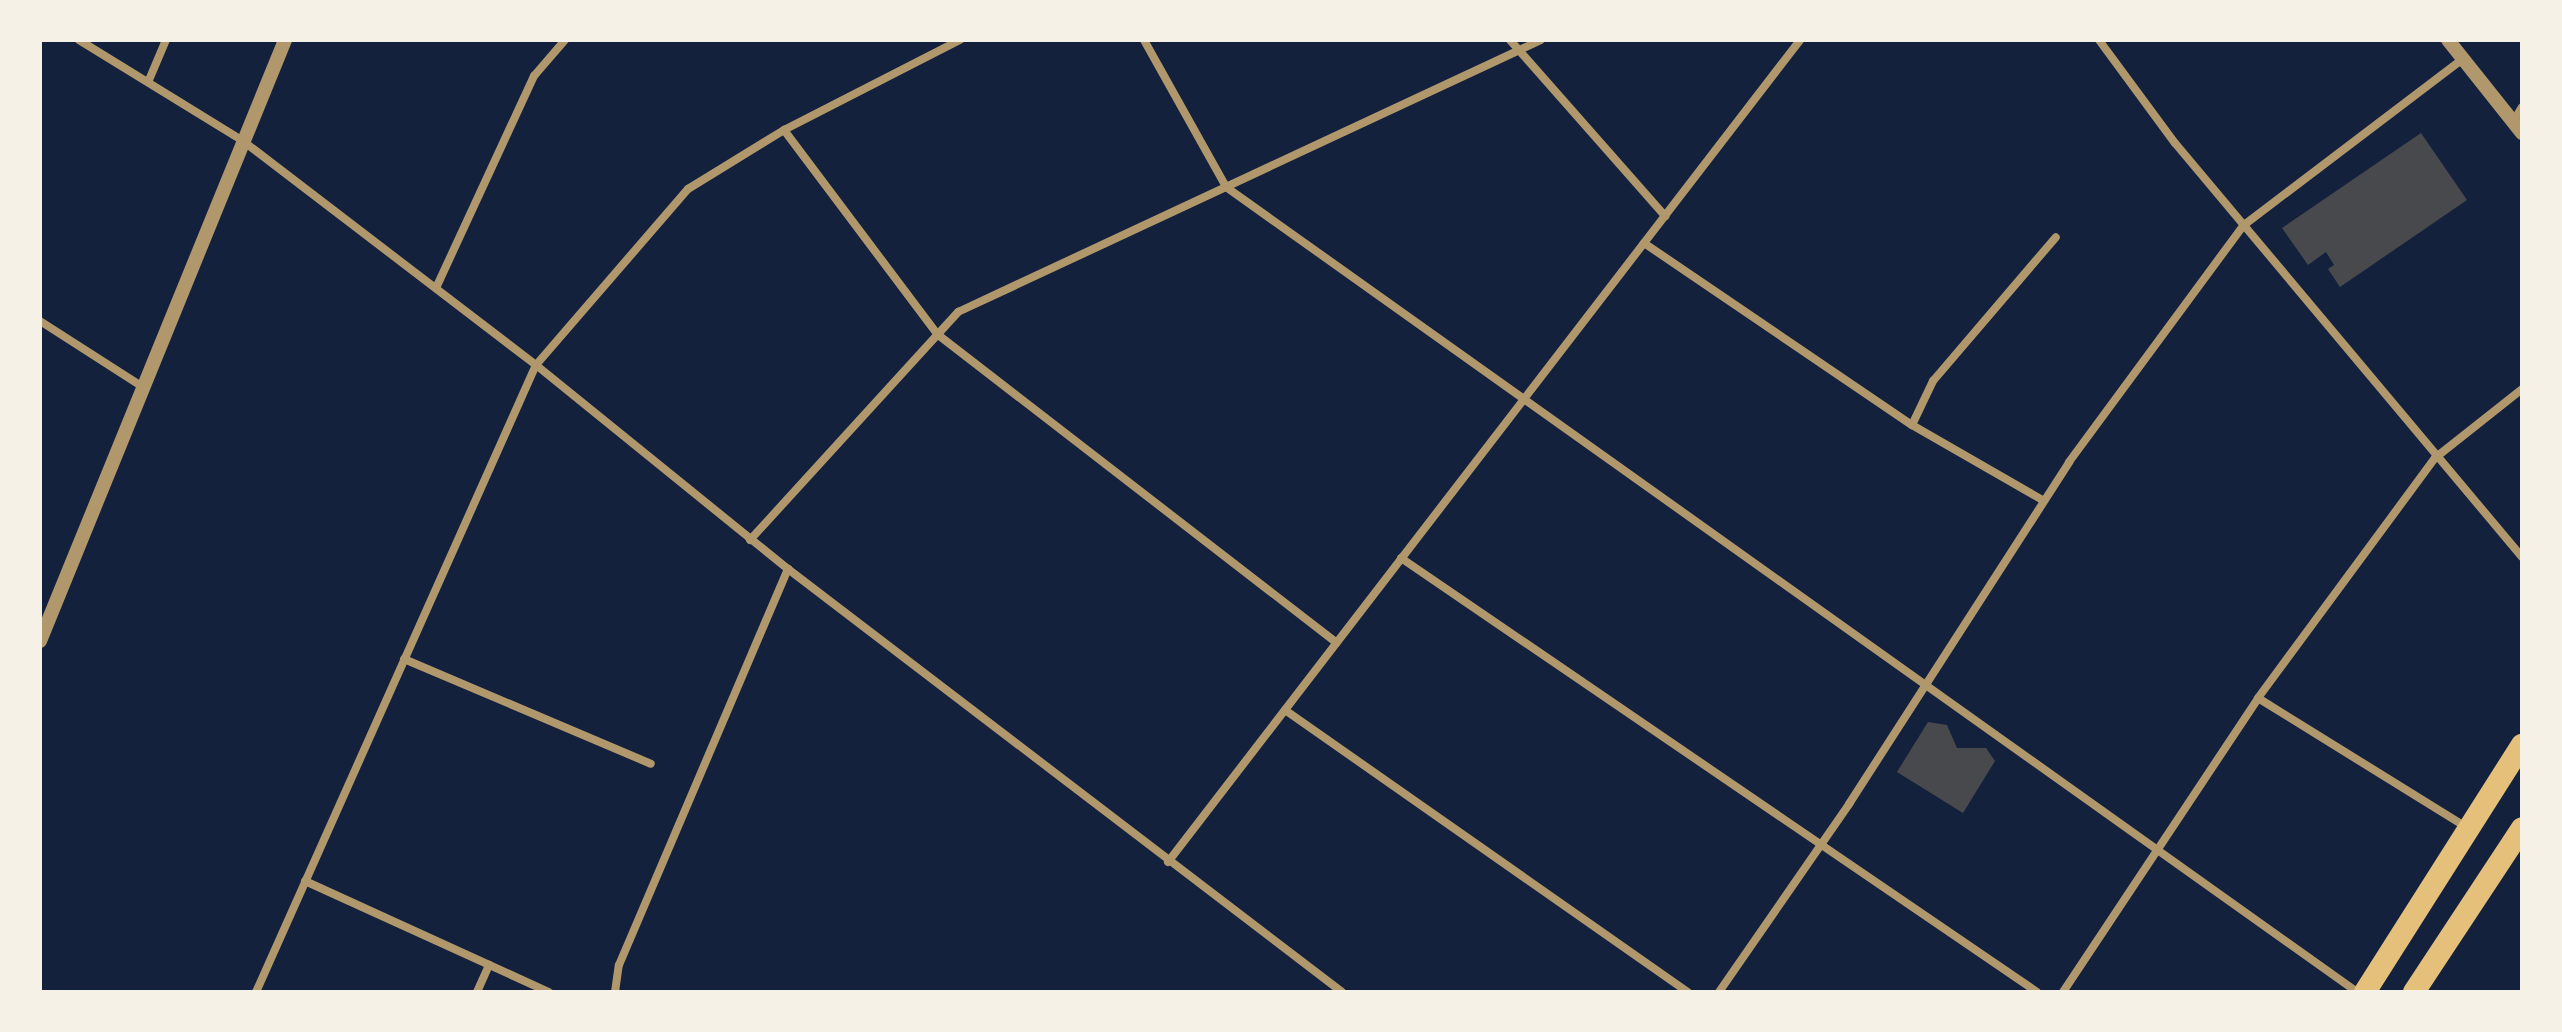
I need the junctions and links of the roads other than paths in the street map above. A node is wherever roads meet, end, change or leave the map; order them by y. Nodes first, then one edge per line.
1 (79, 40) edge
2 (166, 40) edge
3 (285, 40) edge
4 (565, 40) edge
5 (960, 40) edge
6 (1144, 40) edge
7 (1510, 40) edge
8 (1541, 40) edge
9 (1800, 40) edge
10 (2099, 40) edge
11 (2448, 40) edge
12 (1516, 52) junction
13 (2463, 59) junction
14 (149, 80) junction
15 (2522, 107) edge
16 (2518, 128) edge
17 (784, 130) junction
18 (243, 141) junction
19 (1226, 187) junction
20 (1665, 216) junction
21 (2244, 225) junction
22 (2056, 237) dead end
23 (1644, 243) junction
24 (436, 288) junction
25 (40, 321) edge
26 (937, 334) junction
27 (536, 365) junction
28 (143, 387) junction
29 (2522, 389) edge
30 (1526, 397) junction
31 (1912, 425) junction
32 (2435, 458) junction
33 (2044, 501) junction
34 (750, 540) junction
35 (2522, 557) edge
36 (1401, 558) junction
37 (788, 569) junction
38 (41, 636) edge
39 (1337, 643) junction
40 (404, 659) junction
41 (1924, 689) junction
42 (2258, 698) junction
43 (1285, 710) junction
44 (2522, 745) edge
45 (651, 764) dead end
46 (2522, 828) edge
47 (2469, 829) junction
48 (1821, 845) junction
49 (2159, 849) junction
50 (1168, 862) junction
51 (305, 881) junction
52 (489, 965) junction
53 (256, 992) edge
54 (477, 992) edge
55 (549, 992) edge
56 (615, 992) edge
57 (1342, 992) edge
58 (1688, 992) edge
59 (1719, 992) edge
60 (2037, 992) edge
61 (2063, 992) edge
62 (2357, 992) edge
63 (2365, 992) edge
64 (2414, 992) edge

1 - 14 street
2 - 14 street
3 - 18 street
4 - 24 street
5 - 17 street
6 - 19 street
7 - 12 street
8 - 12 street
9 - 20 street
10 - 21 street
11 - 13 street
12 - 19 street
12 - 20 street
13 - 16 street
13 - 21 street
14 - 18 street
15 - 16 street
17 - 26 street
17 - 27 street
18 - 24 street
18 - 28 street
19 - 26 street
19 - 30 street
20 - 23 street
21 - 32 street
21 - 33 street
22 - 31 street
23 - 30 street
23 - 31 street
24 - 27 street
25 - 28 street
26 - 34 street
26 - 39 street
27 - 34 street
27 - 40 street
28 - 38 street
29 - 32 street
30 - 36 street
30 - 41 street
31 - 33 street
32 - 35 street
32 - 42 street
33 - 41 street
34 - 37 street
36 - 39 street
36 - 48 street
37 - 50 street
37 - 56 street
39 - 43 street
40 - 45 street
40 - 51 street
41 - 48 street
41 - 49 street
42 - 47 street
42 - 49 street
43 - 50 street
43 - 58 street
44 - 47 highway
46 - 64 highway
47 - 63 highway
48 - 59 street
48 - 60 street
49 - 61 street
49 - 62 street
50 - 57 street
51 - 52 street
51 - 53 street
52 - 54 street
52 - 55 street

